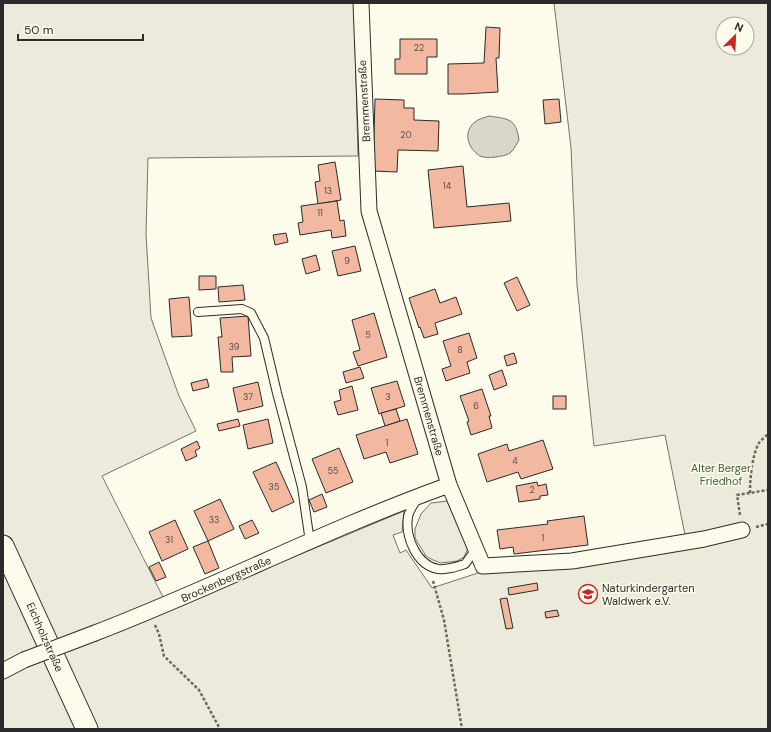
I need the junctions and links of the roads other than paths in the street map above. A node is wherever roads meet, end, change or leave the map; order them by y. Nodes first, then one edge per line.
1 (361, 3) edge
2 (198, 312) dead end
3 (449, 485) junction
4 (418, 496) junction
5 (742, 530) road end
6 (310, 542) junction
7 (3, 546) edge
8 (476, 548) junction
9 (3, 671) edge
10 (86, 729) edge

1 - 3 street, Bremmenstraße
2 - 6 lane
3 - 4 street, Brockenbergstraße
3 - 8 street, Bremmenstraße
4 - 6 street, Brockenbergstraße
4 - 8 lane
5 - 8 street, Bremmenstraße
6 - 9 street, Brockenbergstraße, bridge
7 - 10 main road, Eichholzstraße

